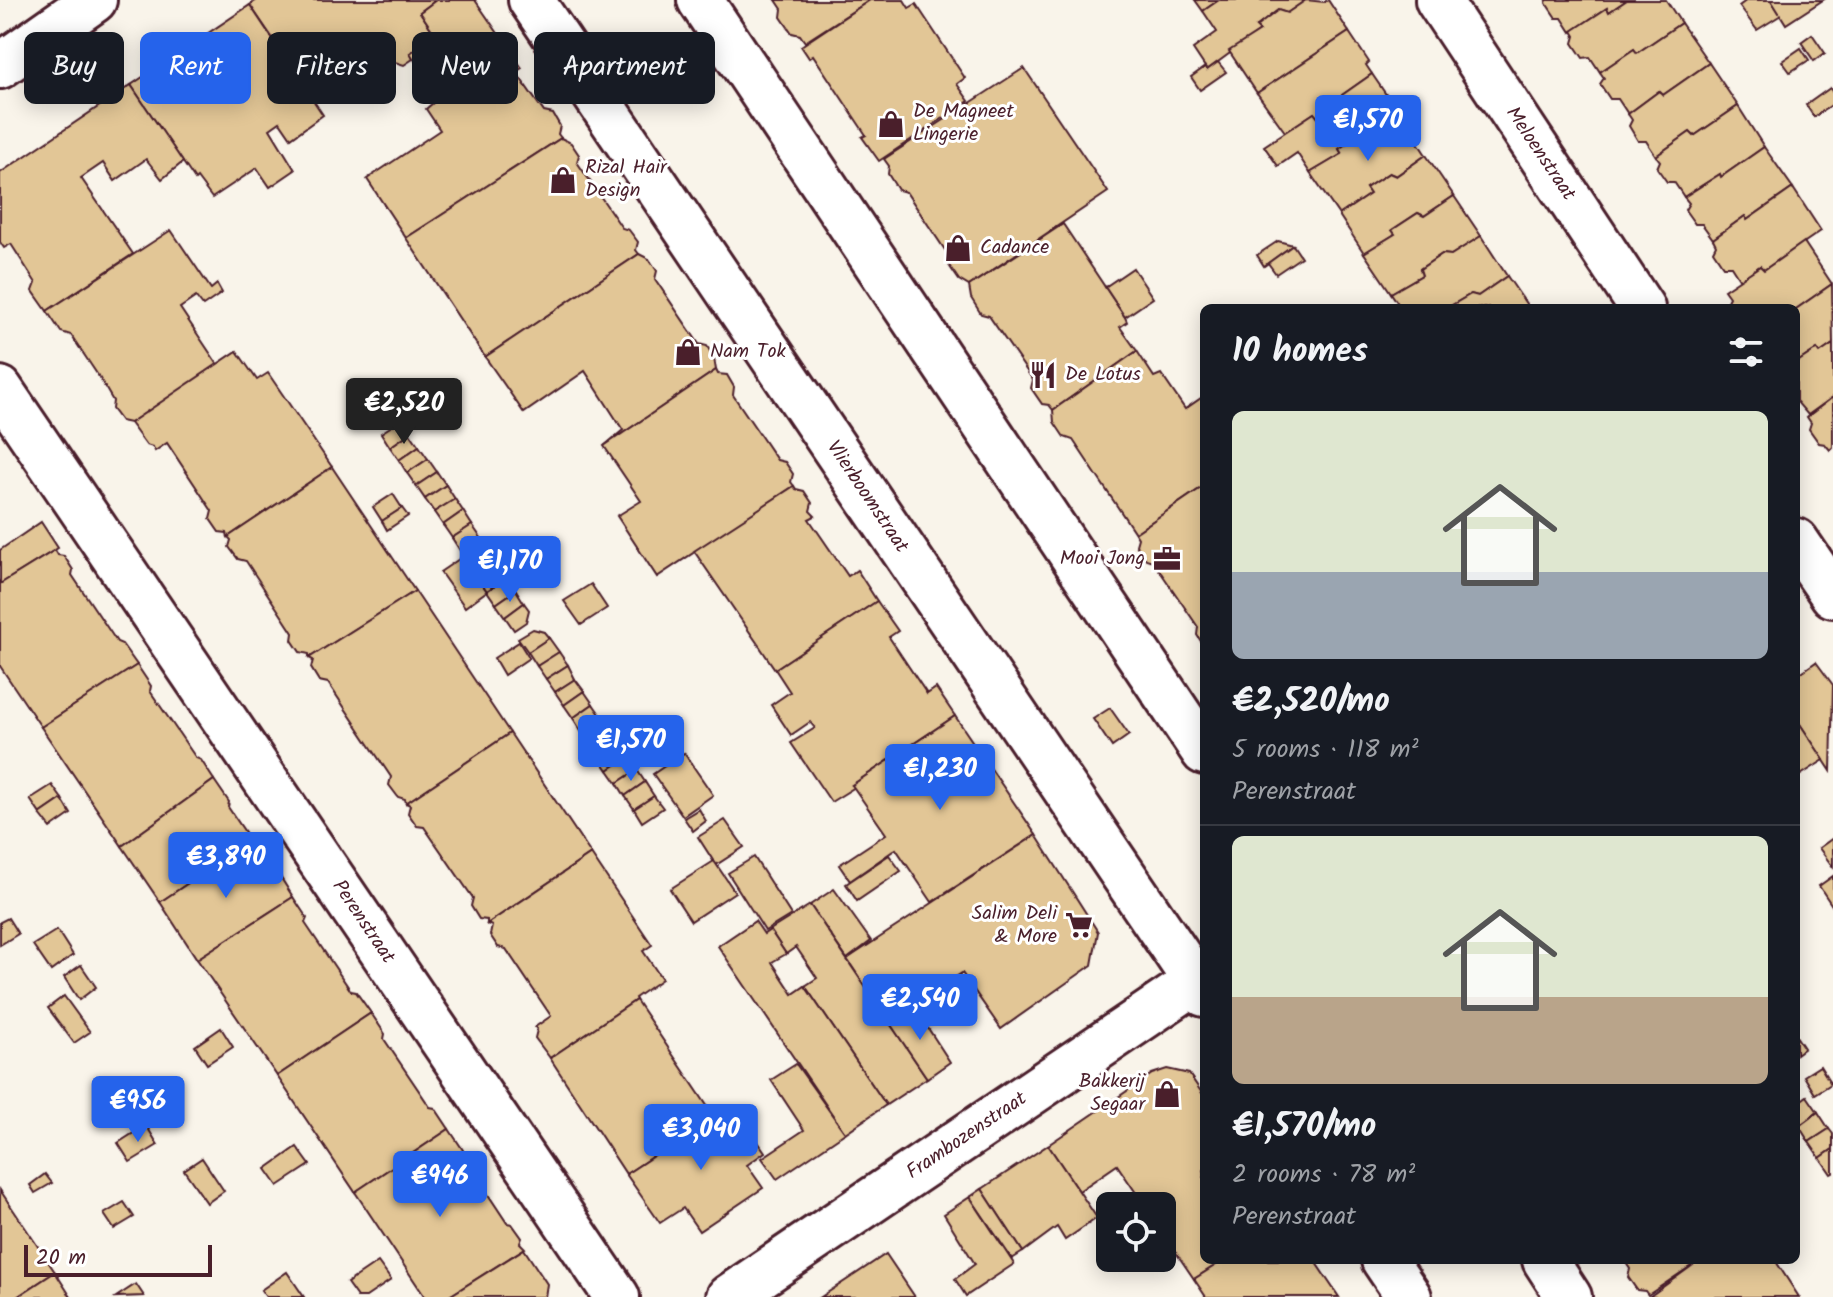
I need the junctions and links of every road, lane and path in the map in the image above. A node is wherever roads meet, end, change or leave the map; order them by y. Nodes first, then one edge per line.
1 (94, 0) edge
2 (531, 0) edge
3 (700, 0) edge
4 (1438, 0) edge
5 (0, 66) edge
6 (1639, 304) edge
7 (0, 389) edge
8 (1200, 746) edge
9 (1200, 983) edge
10 (1200, 985) edge
11 (1387, 1264) edge
12 (1548, 1264) edge
13 (617, 1297) edge
14 (729, 1297) edge
15 (1409, 1297) edge
16 (1569, 1297) edge

1 - 5 street
2 - 9 street, Vlierboomstraat
3 - 8 street
4 - 6 street, Meloenstraat
7 - 13 street, Perenstraat
10 - 14 street, Frambozenstraat
11 - 15 street
12 - 16 street

